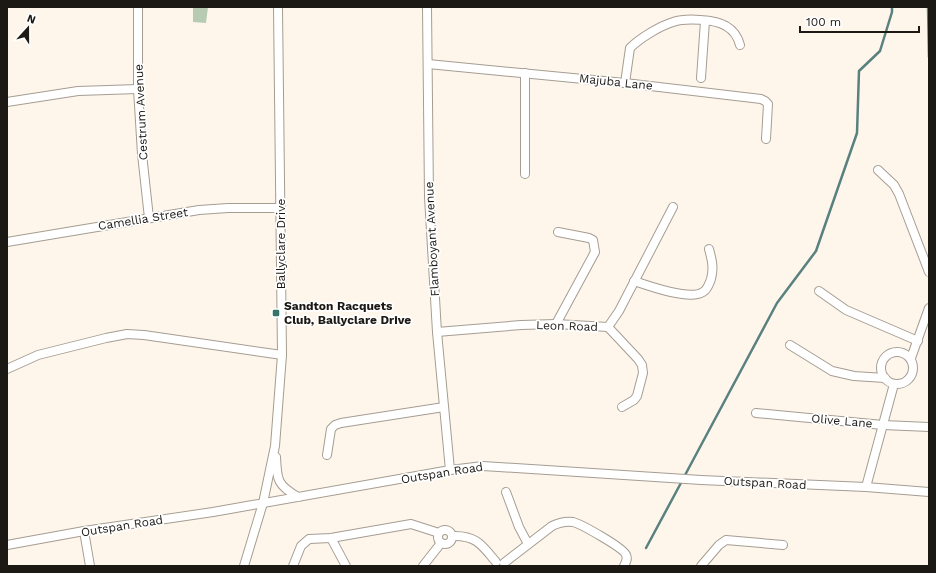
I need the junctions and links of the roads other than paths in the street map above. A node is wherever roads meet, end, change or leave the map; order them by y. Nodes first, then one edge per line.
1 (138, 7) edge
2 (278, 7) edge
3 (427, 7) edge
4 (705, 21) junction
5 (740, 45) dead end
6 (428, 64) junction
7 (525, 73) junction
8 (701, 78) dead end
9 (625, 83) junction
10 (138, 89) junction
11 (7, 102) edge
12 (766, 139) dead end
13 (878, 170) dead end
14 (525, 174) dead end
15 (673, 206) dead end
16 (281, 208) junction
17 (149, 218) junction
18 (558, 232) dead end
19 (7, 242) edge
20 (709, 249) dead end
21 (929, 272) edge
22 (634, 281) junction
23 (819, 291) dead end
24 (929, 308) edge
25 (556, 324) junction
26 (608, 327) junction
27 (437, 332) junction
28 (918, 341) junction
29 (790, 345) dead end
30 (282, 355) junction
31 (911, 358) junction
32 (7, 369) edge
33 (885, 378) junction
34 (894, 384) junction
35 (622, 407) dead end
36 (444, 408) junction
37 (756, 413) dead end
38 (883, 424) junction
39 (929, 428) edge
40 (275, 446) junction
41 (327, 455) dead end
42 (450, 470) junction
43 (866, 487) junction
44 (506, 492) dead end
45 (929, 492) edge
46 (298, 497) junction
47 (263, 503) junction
48 (84, 531) junction
49 (439, 533) junction
50 (452, 536) junction
51 (331, 538) junction
52 (441, 543) junction
53 (528, 544) junction
54 (7, 545) edge
55 (784, 545) dead end
56 (499, 564) edge
57 (90, 566) edge
58 (244, 566) edge
59 (293, 566) edge
60 (346, 566) edge
61 (423, 566) edge
62 (624, 566) edge
63 (701, 566) edge

1 - 10 street, Cestrum Avenue
2 - 16 street, Ballyclare Drive
3 - 6 street, Flamboyant Avenue
4 - 5 street
4 - 8 street
4 - 9 street
6 - 7 street, Majuba Lane
6 - 27 street, Flamboyant Avenue
7 - 9 street, Majuba Lane
7 - 14 street
9 - 12 street, Majuba Lane
10 - 11 street
10 - 17 street, Cestrum Avenue
13 - 21 street
15 - 22 street, Leon Road
16 - 17 street, Camellia Street
16 - 30 street, Ballyclare Drive
17 - 19 street, Camellia Street
18 - 25 street
20 - 22 street
22 - 26 street, Leon Road
23 - 28 street
24 - 28 street
25 - 26 street, Leon Road
25 - 27 street, Leon Road
26 - 35 street
27 - 36 street, Flamboyant Avenue
28 - 31 street
29 - 33 street
30 - 32 street
30 - 40 street, Ballyclare Drive
31 - 33 street
31 - 34 street
33 - 34 street
34 - 38 street
36 - 41 street
36 - 42 street, Flamboyant Avenue
37 - 38 street, Olive Lane
38 - 39 street, Olive Lane
38 - 43 street
40 - 46 street
40 - 47 street, Ballyclare Drive
42 - 43 street, Outspan Road
42 - 46 street, Outspan Road
43 - 45 street, Outspan Road
44 - 53 street
46 - 47 street, Outspan Road
47 - 48 street, Outspan Road
47 - 58 street, Ballyclare Drive
48 - 54 street, Outspan Road
48 - 57 street
49 - 50 street
49 - 51 street
49 - 52 street
50 - 52 street
50 - 56 street
51 - 59 street
51 - 60 street
52 - 61 street
53 - 56 street
53 - 62 street
55 - 63 street

